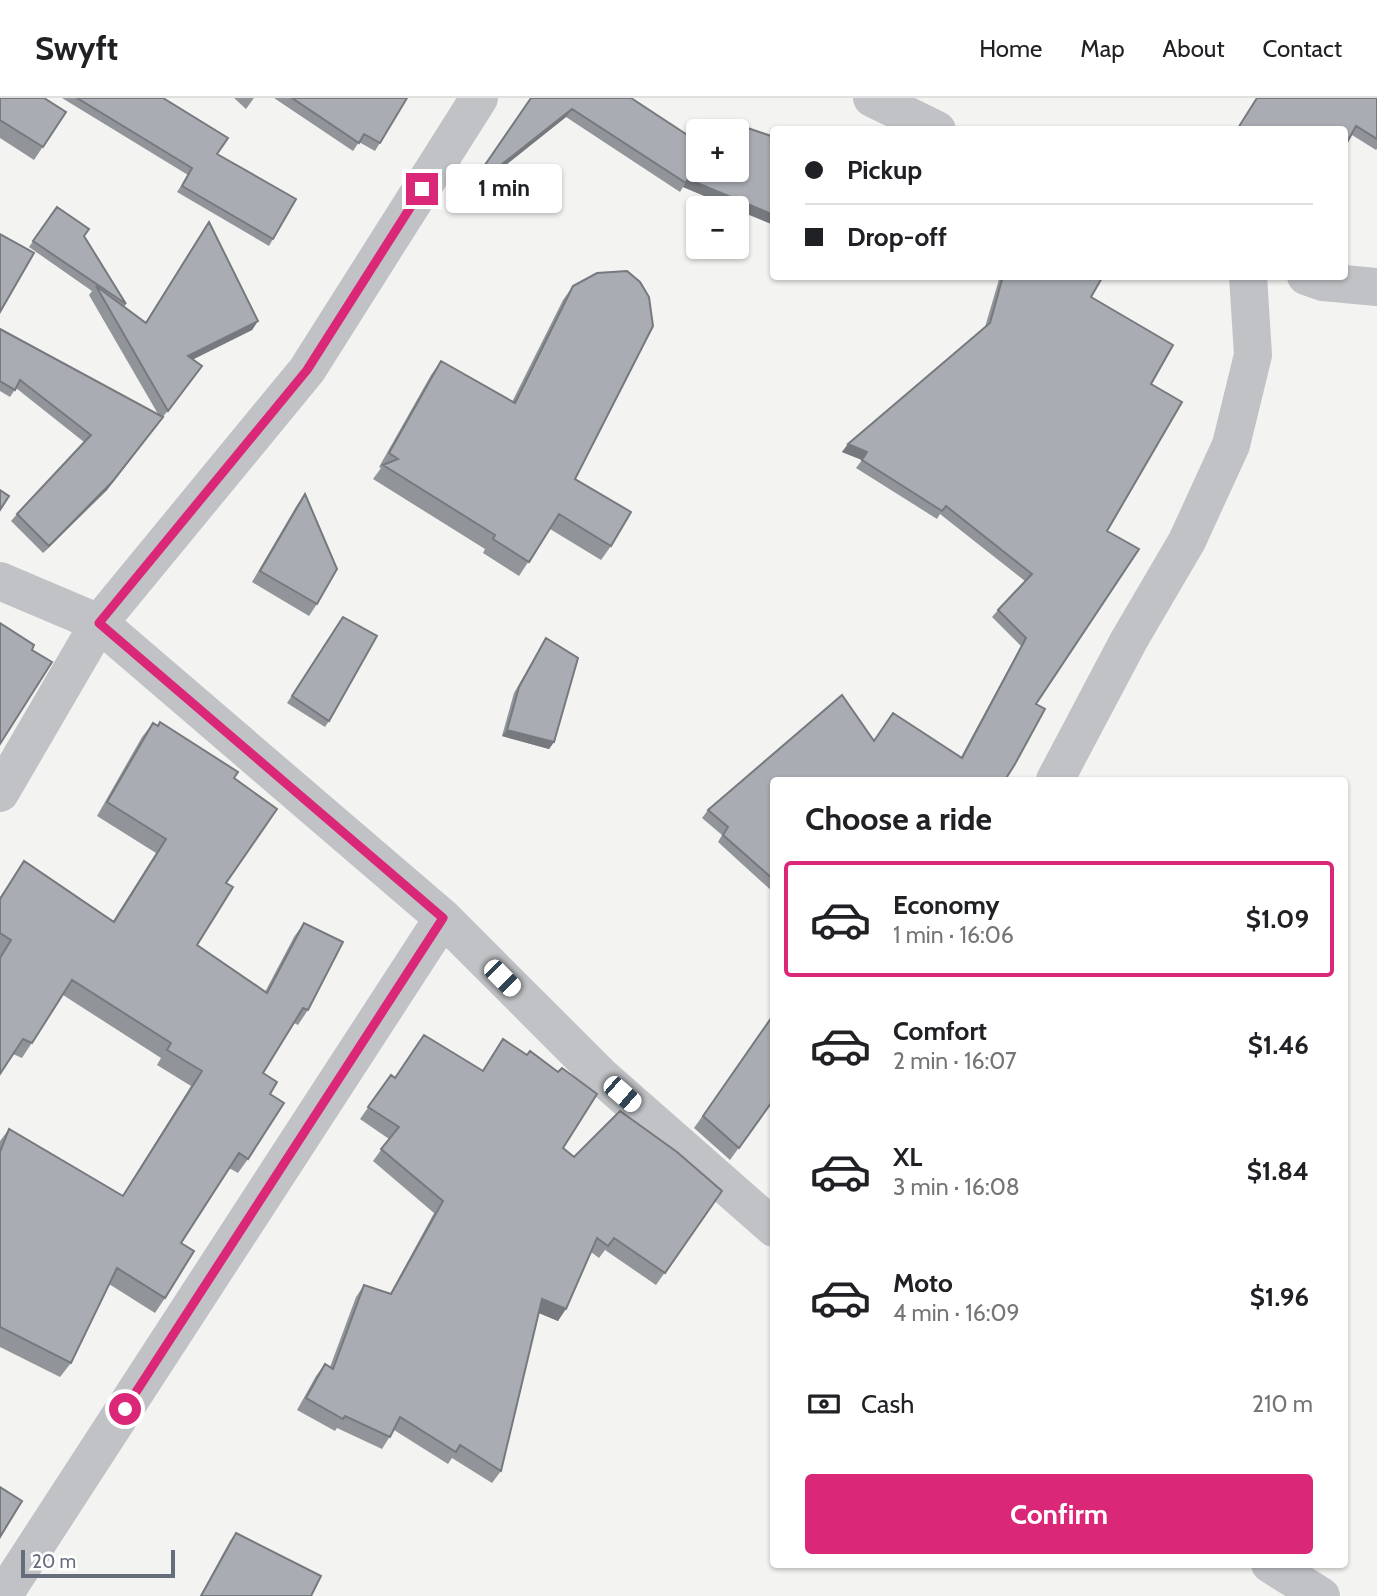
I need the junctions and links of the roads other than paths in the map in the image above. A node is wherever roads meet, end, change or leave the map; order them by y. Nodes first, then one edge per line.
1 (479, 98) edge
2 (872, 98) edge
3 (929, 126) edge
4 (1248, 280) edge
5 (1317, 280) edge
6 (1373, 280) edge
7 (0, 580) edge
8 (99, 623) junction
9 (1057, 777) edge
10 (0, 793) edge
11 (443, 918) junction
12 (770, 1220) edge
13 (1276, 1568) edge
14 (3, 1596) edge
15 (1321, 1596) edge

1 - 8 street
2 - 3 street
4 - 9 street
5 - 6 street
7 - 8 street
8 - 10 street
8 - 11 street
11 - 12 street
11 - 14 street
13 - 15 street

